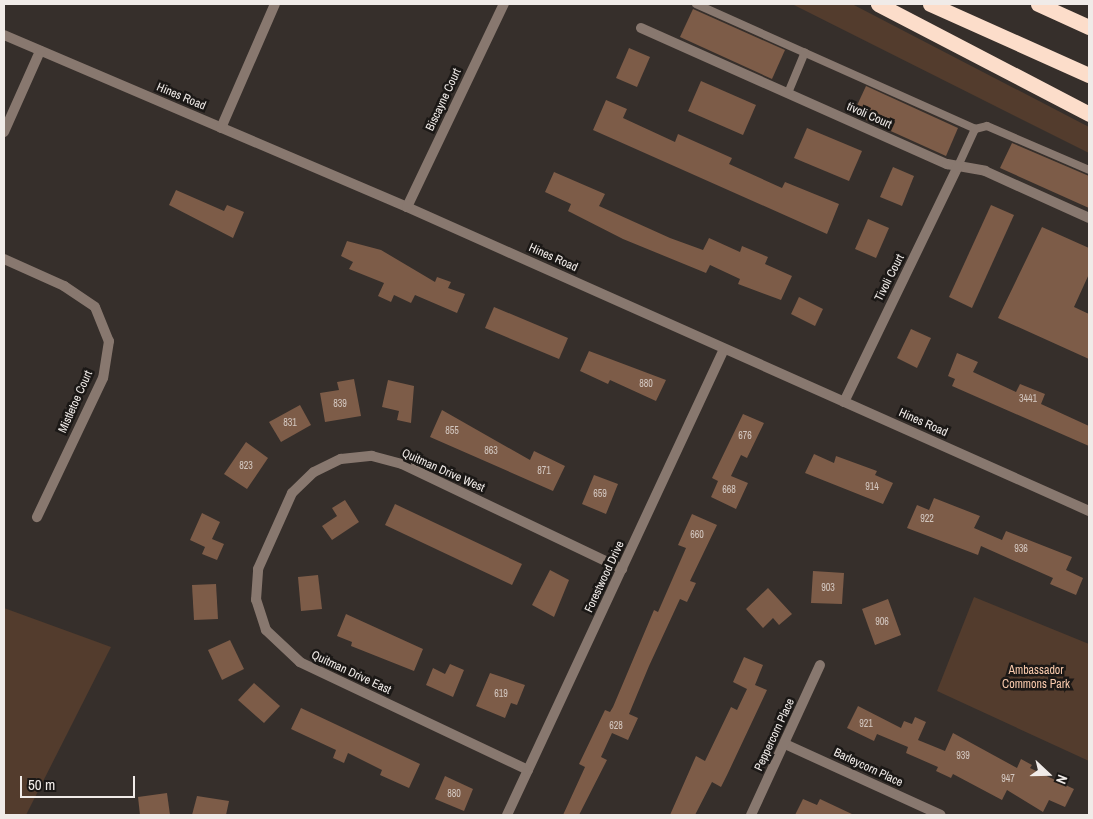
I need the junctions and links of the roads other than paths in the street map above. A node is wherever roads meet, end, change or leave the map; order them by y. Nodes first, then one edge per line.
1 (275, 4) edge
2 (504, 4) edge
3 (696, 4) edge
4 (878, 4) edge
5 (930, 4) edge
6 (1038, 4) edge
7 (1089, 27) edge
8 (641, 28) dead end
9 (4, 35) edge
10 (40, 51) junction
11 (805, 52) junction
12 (1089, 75) edge
13 (788, 93) junction
14 (1089, 114) edge
15 (221, 128) junction
16 (975, 129) junction
17 (4, 132) edge
18 (958, 166) junction
19 (1089, 170) edge
20 (407, 207) junction
21 (1089, 218) edge
22 (4, 258) edge
23 (724, 349) junction
24 (844, 402) junction
25 (1089, 511) edge
26 (37, 517) dead end
27 (275, 531) joint
28 (622, 569) junction
29 (820, 665) dead end
30 (785, 744) junction
31 (528, 770) junction
32 (508, 815) edge
33 (751, 815) edge
34 (941, 815) edge

1 - 15 street
2 - 20 street, Biscayne Court
3 - 11 lane
4 - 14 highway
5 - 12 highway
6 - 7 highway
8 - 13 street, tivoli Court
9 - 10 street, Hines Road
10 - 15 street, Hines Road
10 - 17 street
11 - 13 lane
11 - 16 lane
13 - 18 street, tivoli Court
15 - 20 street, Hines Road
16 - 18 lane
16 - 19 lane
18 - 21 street, tivoli Court
18 - 24 street, Tivoli Court
20 - 23 street, Hines Road
22 - 26 street, Mistletoe Court
23 - 24 street, Hines Road
23 - 28 street, Forestwood Drive
24 - 25 street, Hines Road
27 - 28 street, Quitman Drive West
27 - 31 street, Quitman Drive East
28 - 31 street, Forestwood Drive
29 - 30 street, Peppercorn Place
30 - 33 street, Peppercorn Place
30 - 34 street, Barleycorn Place
31 - 32 street, Forestwood Drive

